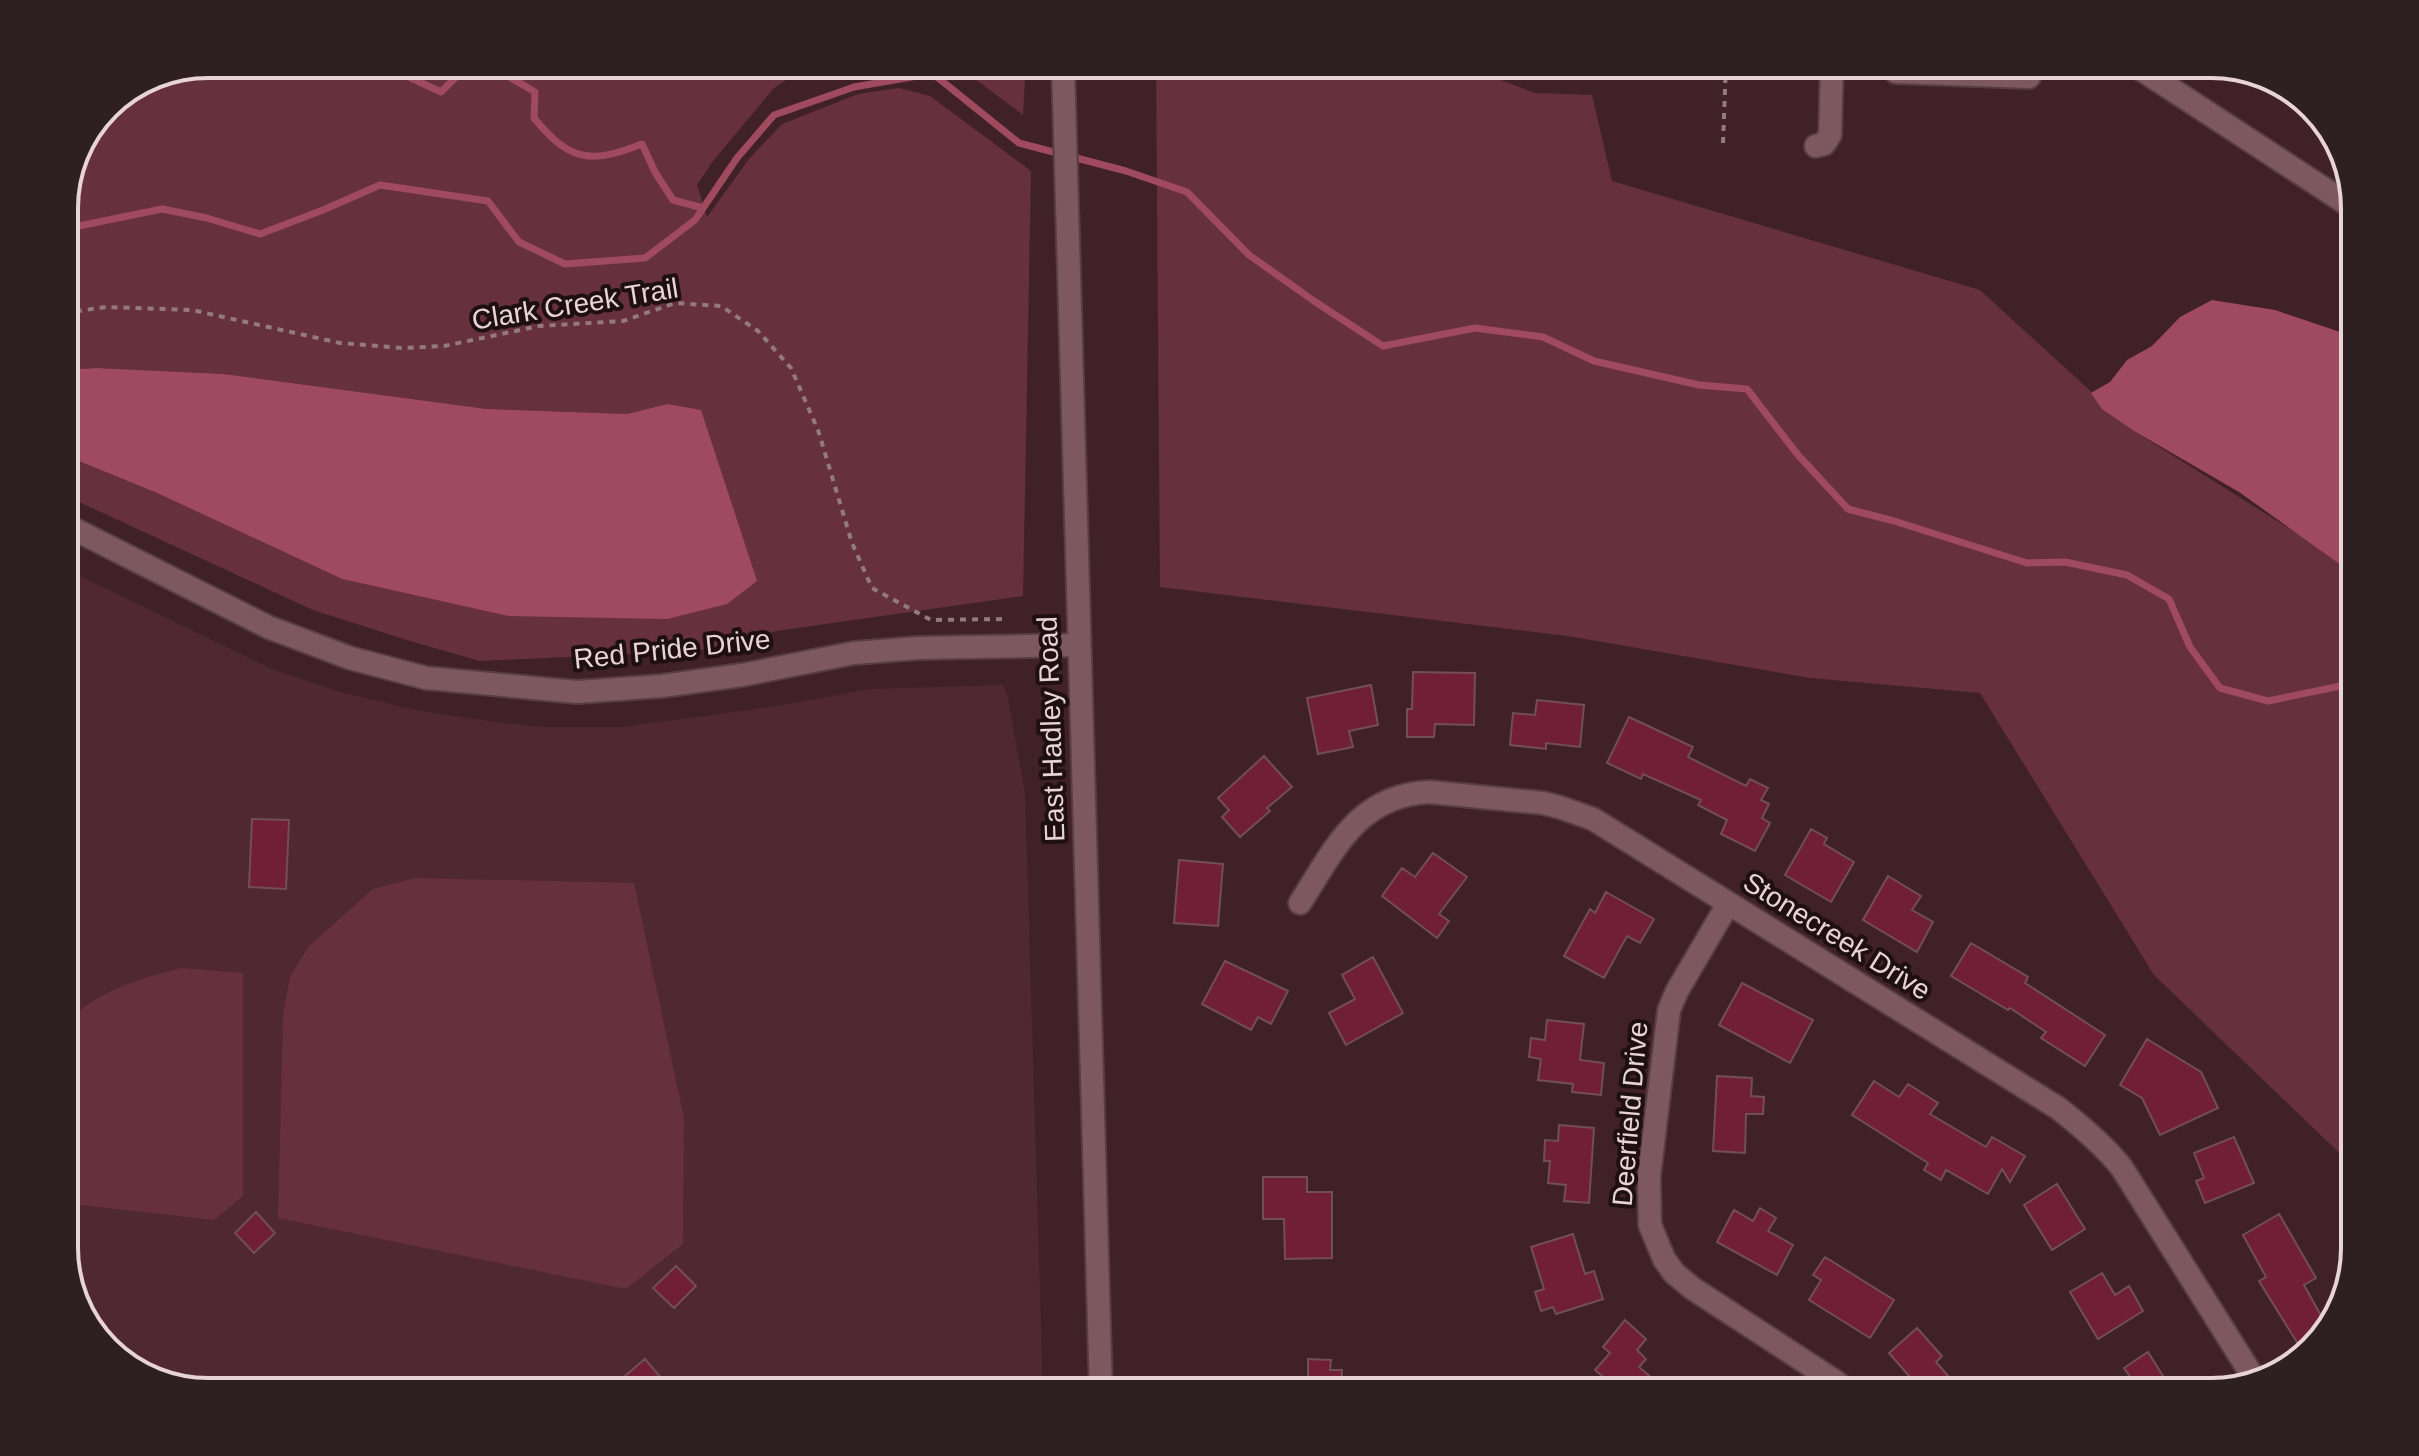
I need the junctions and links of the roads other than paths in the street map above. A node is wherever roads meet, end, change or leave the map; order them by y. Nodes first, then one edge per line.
1 (1063, 78) edge
2 (1832, 78) edge
3 (2154, 78) edge
4 (1816, 146) dead end
5 (2341, 200) edge
6 (78, 531) edge
7 (1079, 645) junction
8 (1300, 903) dead end
9 (1728, 904) junction
10 (2250, 1372) edge
11 (1101, 1378) edge
12 (1830, 1378) edge

1 - 7 street, East Hadley Road
2 - 4 street
3 - 5 street
6 - 7 street, Red Pride Drive
7 - 11 street, East Hadley Road
8 - 9 street, Stonecreek Drive
9 - 10 street, Stonecreek Drive
9 - 12 street, Deerfield Drive

